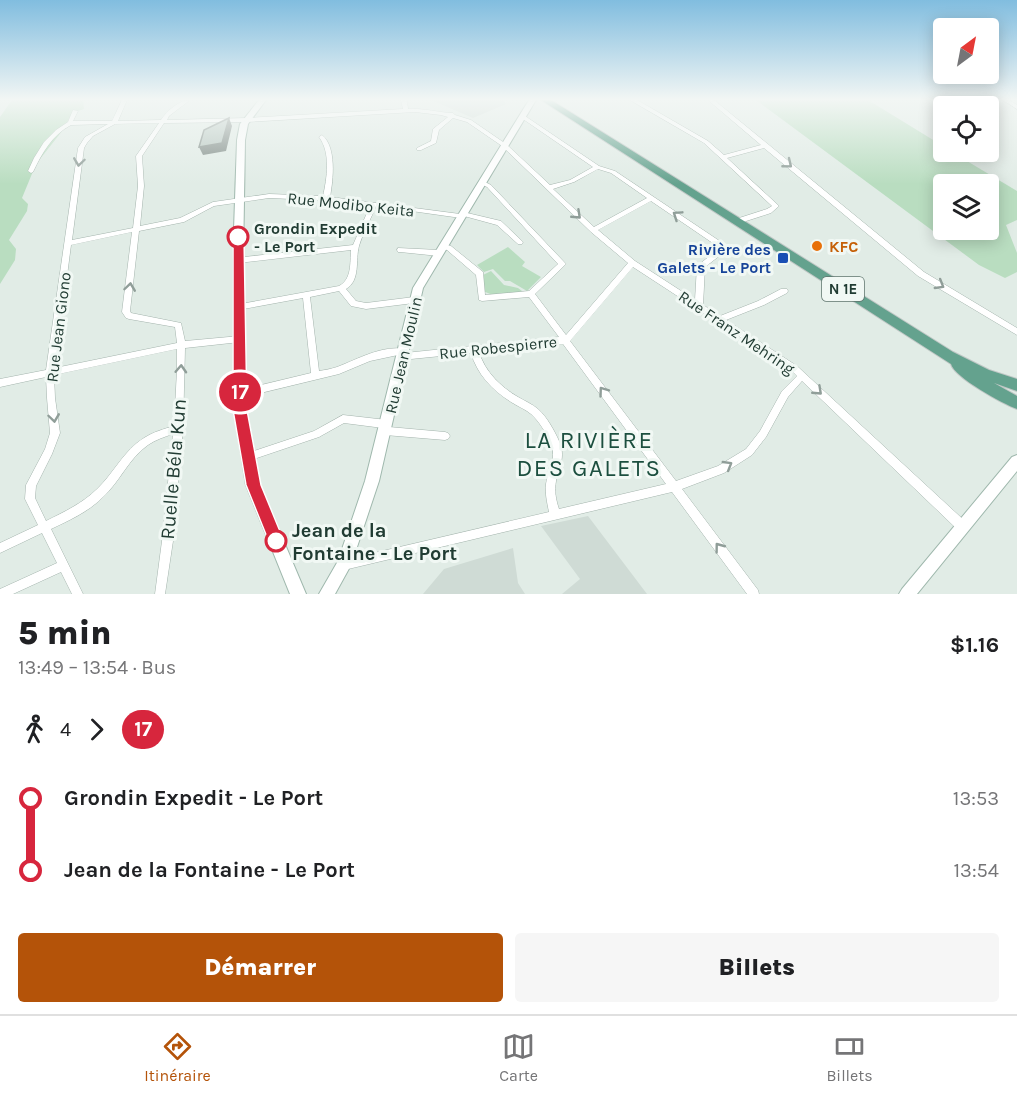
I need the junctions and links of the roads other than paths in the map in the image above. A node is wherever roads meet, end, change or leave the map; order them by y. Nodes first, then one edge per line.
1 (61, 128) edge
2 (103, 128) edge
3 (158, 128) edge
4 (245, 128) edge
5 (438, 128) edge
6 (479, 128) edge
7 (516, 128) edge
8 (539, 128) edge
9 (589, 128) edge
10 (681, 128) edge
11 (743, 128) edge
12 (322, 137) dead end
13 (504, 145) junction
14 (765, 146) junction
15 (418, 149) dead end
16 (723, 157) junction
17 (597, 166) junction
18 (31, 171) dead end
19 (481, 182) junction
20 (548, 188) junction
21 (326, 198) junction
22 (651, 198) junction
23 (240, 199) junction
24 (374, 204) junction
25 (462, 215) junction
26 (738, 221) junction
27 (136, 228) junction
28 (593, 230) junction
29 (520, 242) dead end
30 (68, 243) junction
31 (355, 247) junction
32 (400, 250) dead end
33 (441, 250) junction
34 (238, 260) junction
35 (632, 264) junction
36 (342, 288) junction
37 (784, 291) dead end
38 (306, 294) junction
39 (531, 294) junction
40 (414, 300) junction
41 (699, 305) junction
42 (238, 307) junction
43 (722, 320) junction
44 (1017, 332) edge
45 (240, 339) junction
46 (566, 340) junction
47 (182, 345) junction
48 (474, 350) junction
49 (402, 354) junction
50 (948, 356) junction
51 (51, 371) junction
52 (315, 375) junction
53 (802, 376) junction
54 (0, 383) edge
55 (1017, 385) edge
56 (1017, 392) edge
57 (240, 394) junction
58 (1017, 397) edge
59 (1017, 403) edge
60 (179, 428) junction
61 (386, 428) junction
62 (445, 436) dead end
63 (248, 457) junction
64 (1017, 461) edge
65 (674, 487) junction
66 (555, 516) junction
67 (43, 526) junction
68 (963, 527) junction
69 (0, 548) edge
70 (344, 565) junction
71 (63, 566) junction
72 (1, 594) edge
73 (78, 594) edge
74 (160, 594) edge
75 (298, 594) edge
76 (327, 594) edge
77 (754, 594) edge
78 (907, 594) edge

1 - 18 street
2 -> 30 street, Rue Jean Giono
3 - 27 street
4 - 23 street
5 - 15 street
6 - 13 street, Rue Franz Mehring
7 - 13 street, Rue Jean Moulin
8 - 17 street
9 - 26 main road, N 1E
10 - 16 street
11 - 14 street
12 - 21 street
13 - 19 street, Rue Jean Moulin
13 - 20 street, Rue Franz Mehring
14 - 16 street
14 -> 44 street
16 - 26 street
17 - 20 street
17 - 22 street
19 - 25 street, Rue Jean Moulin
19 - 39 street
20 -> 28 street, Rue Franz Mehring
21 - 23 street, Rue Modibo Keita
21 - 24 street, Rue Modibo Keita
22 - 28 street
41 -> 22 street
23 - 27 street, Rue Modibo Keita
23 - 34 street
24 - 25 street, Rue Modibo Keita
24 - 31 street
25 - 29 street, Rue Modibo Keita
25 - 33 street, Rue Jean Moulin
26 - 50 main road, N 1E
27 - 30 street, Rue Modibo Keita
47 -> 27 street
28 - 35 street, Rue Franz Mehring
30 - 51 street, Rue Jean Giono
31 - 34 street
31 - 36 street
32 - 33 street
33 - 39 street
33 - 40 street, Rue Jean Moulin
34 - 42 street
35 - 41 street, Rue Franz Mehring
35 - 46 street, Rue Robespierre
36 - 38 street
36 - 40 street
37 - 43 street
38 - 42 street
38 - 52 street
39 - 46 street
40 - 49 street, Rue Jean Moulin
41 - 43 street, Rue Franz Mehring
42 - 45 street
43 - 53 street, Rue Franz Mehring
45 - 47 street
45 - 57 street
46 - 48 street, Rue Robespierre
65 -> 46 street
47 - 51 street
60 -> 47 street, Ruelle Béla Kun
48 - 49 street, Rue Robespierre
48 - 66 street
49 - 52 street, Rue Robespierre
49 - 61 street, Rue Jean Moulin
50 - 55 main road, N 1E
50 - 59 main road, N 1E
51 - 54 street
51 -> 67 street, Rue Jean Giono
52 - 57 street, Rue Robespierre
65 -> 53 street
53 -> 68 street, Rue Franz Mehring
56 - 58 main road
57 - 63 street
60 - 67 street
60 - 74 street, Ruelle Béla Kun
61 - 62 street
61 - 63 street
61 - 70 street, Rue Jean Moulin
63 - 75 street
64 - 68 street
65 - 66 street
77 -> 65 street
66 - 70 street
67 - 69 street
67 - 71 street, Rue Jean Giono
68 - 78 street
70 - 76 street, Rue Jean Moulin
71 - 72 street
71 - 73 street, Rue Jean Giono

